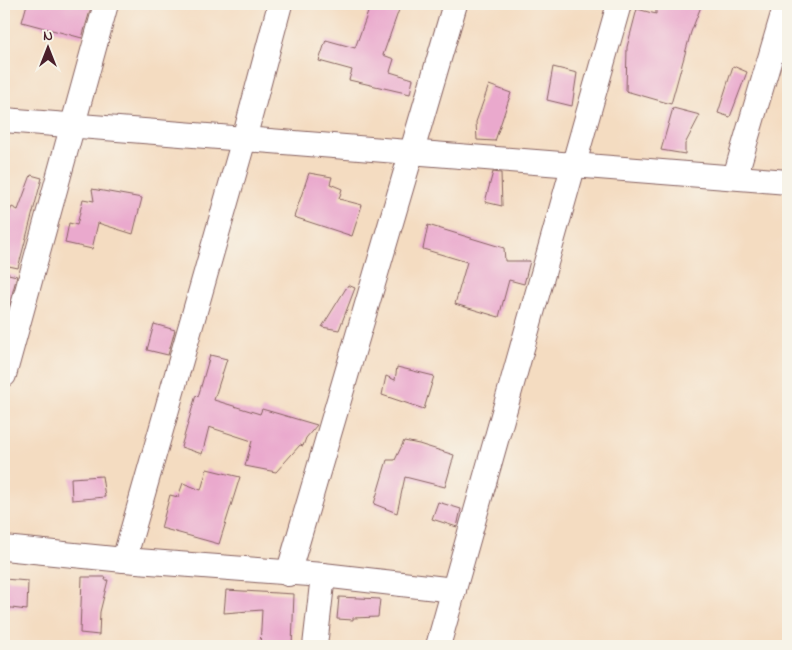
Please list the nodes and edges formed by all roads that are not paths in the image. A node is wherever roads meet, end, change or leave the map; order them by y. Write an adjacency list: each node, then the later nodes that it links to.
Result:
1 (106, 4): 7 (street)
2 (280, 4): 8 (street)
3 (455, 4): 9 (street)
4 (619, 4): 10 (street)
5 (786, 4): 11 (street)
6 (4, 120): 7 (street)
7 (71, 125): 8 (street); 13 (street)
8 (244, 139): 9 (street); 15 (street)
9 (412, 152): 10 (street); 16 (street)
10 (575, 165): 11 (street); 18 (street)
11 (735, 177): 12 (street)
12 (788, 182)
13 (4, 375)
14 (4, 548): 15 (street)
15 (124, 560): 16 (street)
16 (288, 574): 17 (street)
17 (324, 575): 18 (street); 19 (street)
18 (454, 590): 20 (street)
19 (315, 646)
20 (438, 646)

